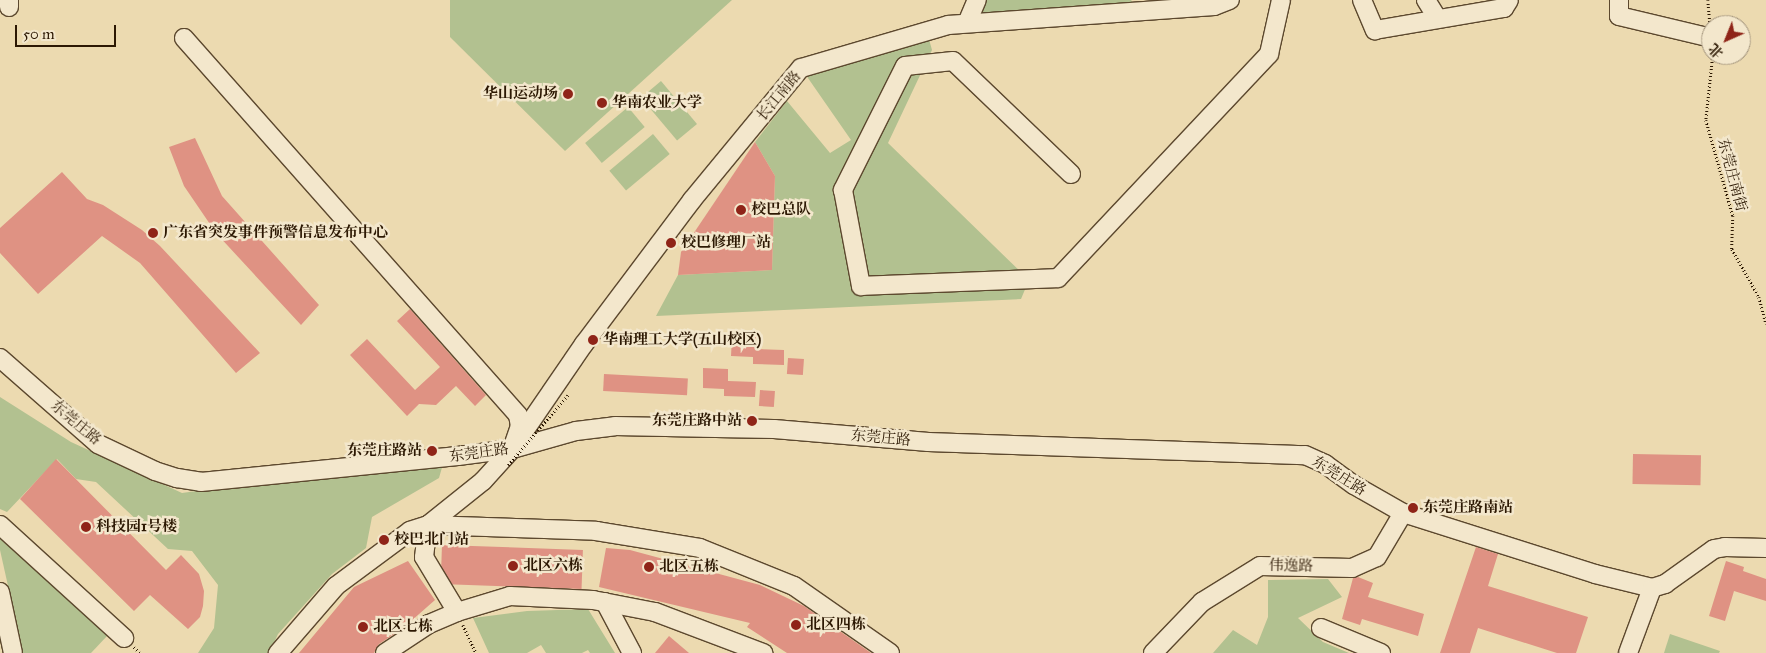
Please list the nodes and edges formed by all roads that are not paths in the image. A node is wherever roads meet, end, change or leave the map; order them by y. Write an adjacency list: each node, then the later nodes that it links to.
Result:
1 (977, 0): 10 (street)
2 (1230, 0): 10 (street, 长江南路)
3 (1281, 0): 13 (street)
4 (1362, 0): 9 (street)
5 (1426, 0): 9 (street)
6 (1509, 0): 8 (street)
7 (1619, 0): 11 (street)
8 (1487, 5): 9 (street)
9 (1438, 19)
10 (967, 23): 15 (street, 长江南路)
11 (1701, 36)
12 (184, 38): 15 (street)
13 (1071, 174)
14 (0, 358): 15 (street, 东莞庄路)
15 (510, 457): 16 (street, 东莞庄路); 18 (street, 长江南路)
16 (1403, 512): 20 (street, 东莞庄路); 33 (street, 伟逸路)
17 (0, 525): 25 (street)
18 (428, 525): 23 (street); 28 (street); 32 (street)
19 (1766, 548): 20 (street)
20 (1652, 588): 35 (street)
21 (0, 592): 27 (street)
22 (604, 602): 23 (street); 26 (street); 30 (street)
23 (457, 612): 29 (street)
24 (1321, 628): 34 (street)
25 (124, 638)
26 (742, 649): 31 (street)
27 (12, 653)
28 (278, 653)
29 (385, 653)
30 (632, 653)
31 (763, 653)
32 (890, 653)
33 (1153, 653)
34 (1381, 653)
35 (1628, 653)

